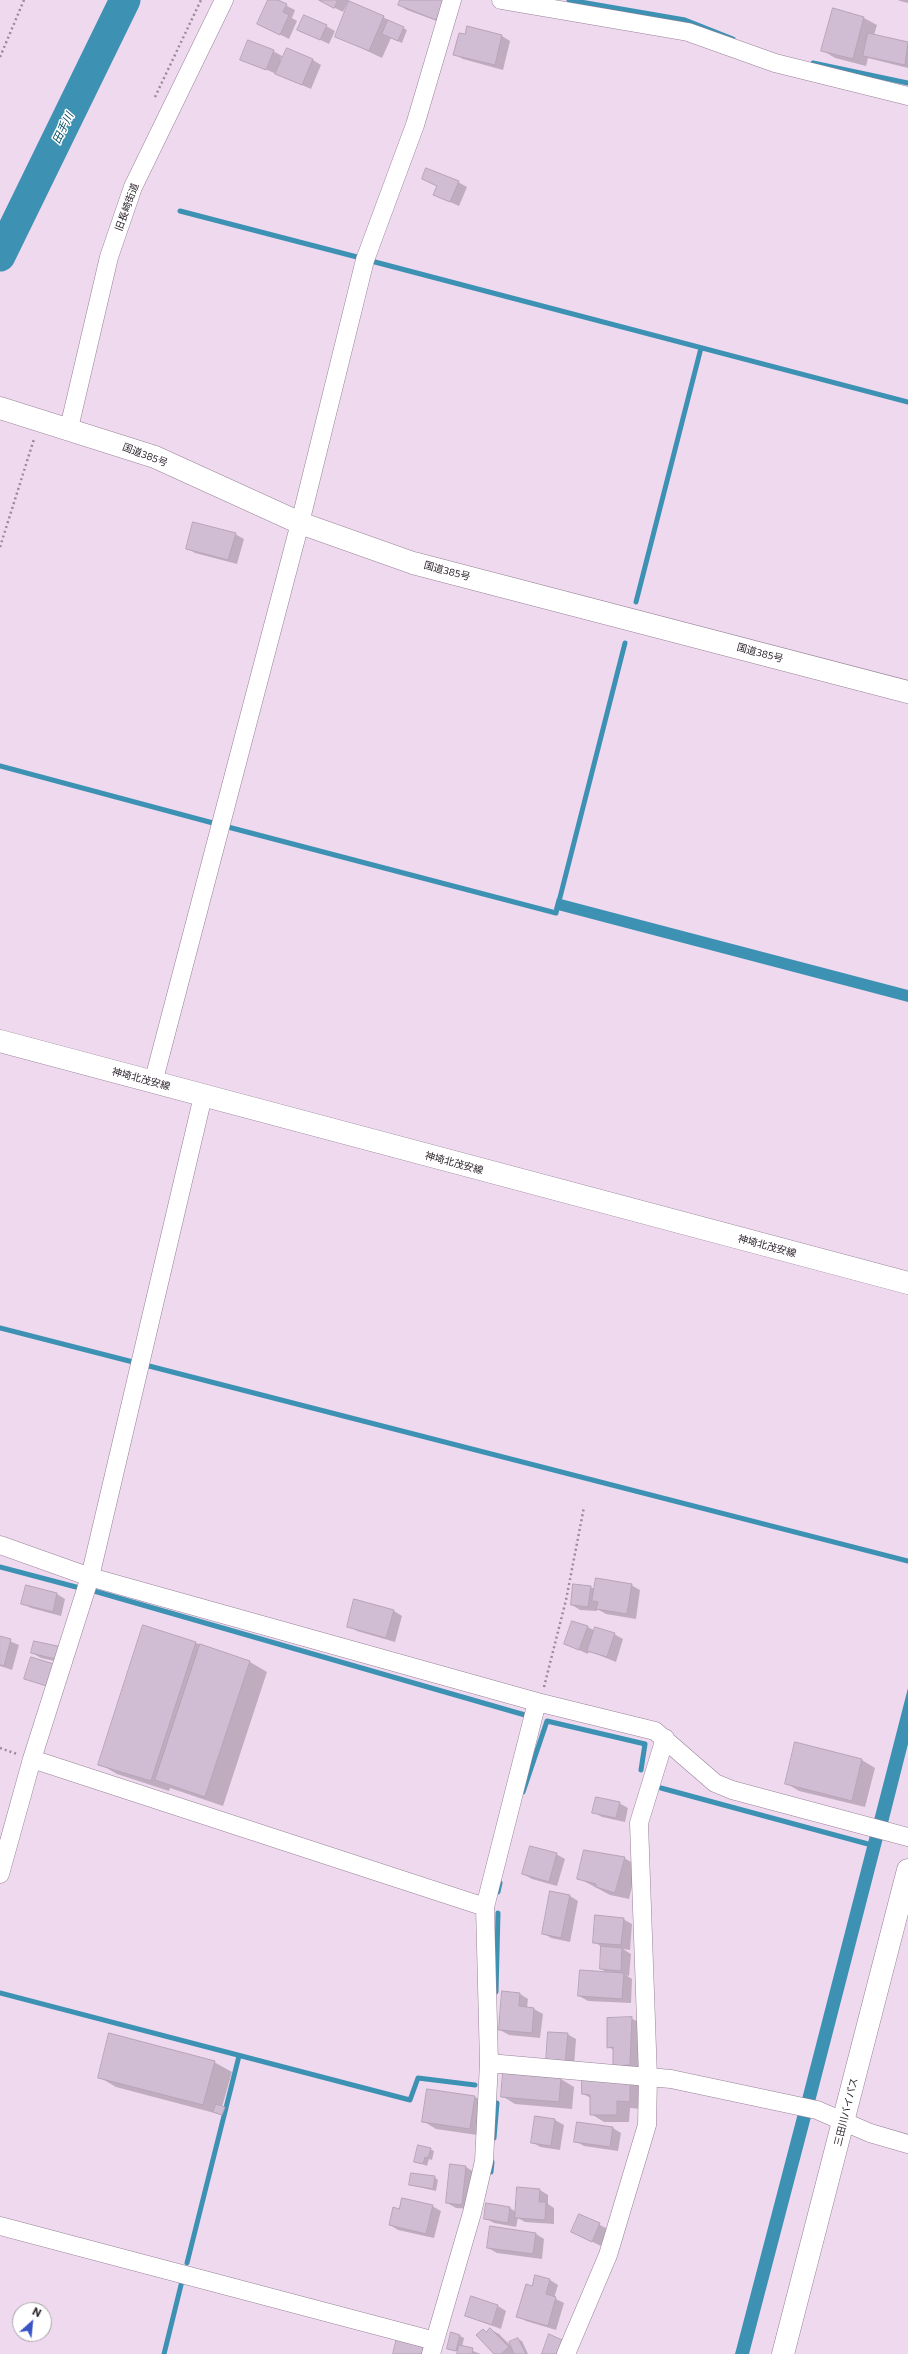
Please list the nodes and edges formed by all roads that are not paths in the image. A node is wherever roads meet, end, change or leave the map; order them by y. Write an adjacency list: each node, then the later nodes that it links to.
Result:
1 (224, 0): 6 (street, 旧長崎街道)
2 (452, 0): 7 (street)
3 (501, 0): 4 (street)
4 (908, 96)
5 (0, 408): 6 (main road, 国道385号)
6 (69, 428): 7 (main road, 国道385号)
7 (300, 523): 8 (main road, 国道385号); 10 (street)
8 (908, 692)
9 (0, 1041): 10 (main road, 神埼北茂安線)
10 (153, 1083): 11 (main road, 神埼北茂安線)
11 (203, 1096): 12 (main road, 神埼北茂安線); 14 (street)
12 (908, 1283)
13 (0, 1545): 14 (street)
14 (90, 1577): 15 (street); 17 (street)
15 (537, 1702): 16 (street); 21 (street)
16 (665, 1738): 18 (street); 23 (street)
17 (32, 1759): 20 (street); 21 (street)
18 (908, 1837)
19 (908, 1870): 24 (main road, 三田川バイパス)
20 (0, 1874)
21 (484, 1907): 22 (street)
22 (489, 2063): 23 (street); 27 (street)
23 (648, 2078): 24 (street); 28 (street)
24 (844, 2122): 25 (street); 29 (main road, 三田川バイパス)
25 (908, 2144)
26 (0, 2226): 27 (street)
27 (433, 2348)
28 (566, 2354)
29 (783, 2354)

